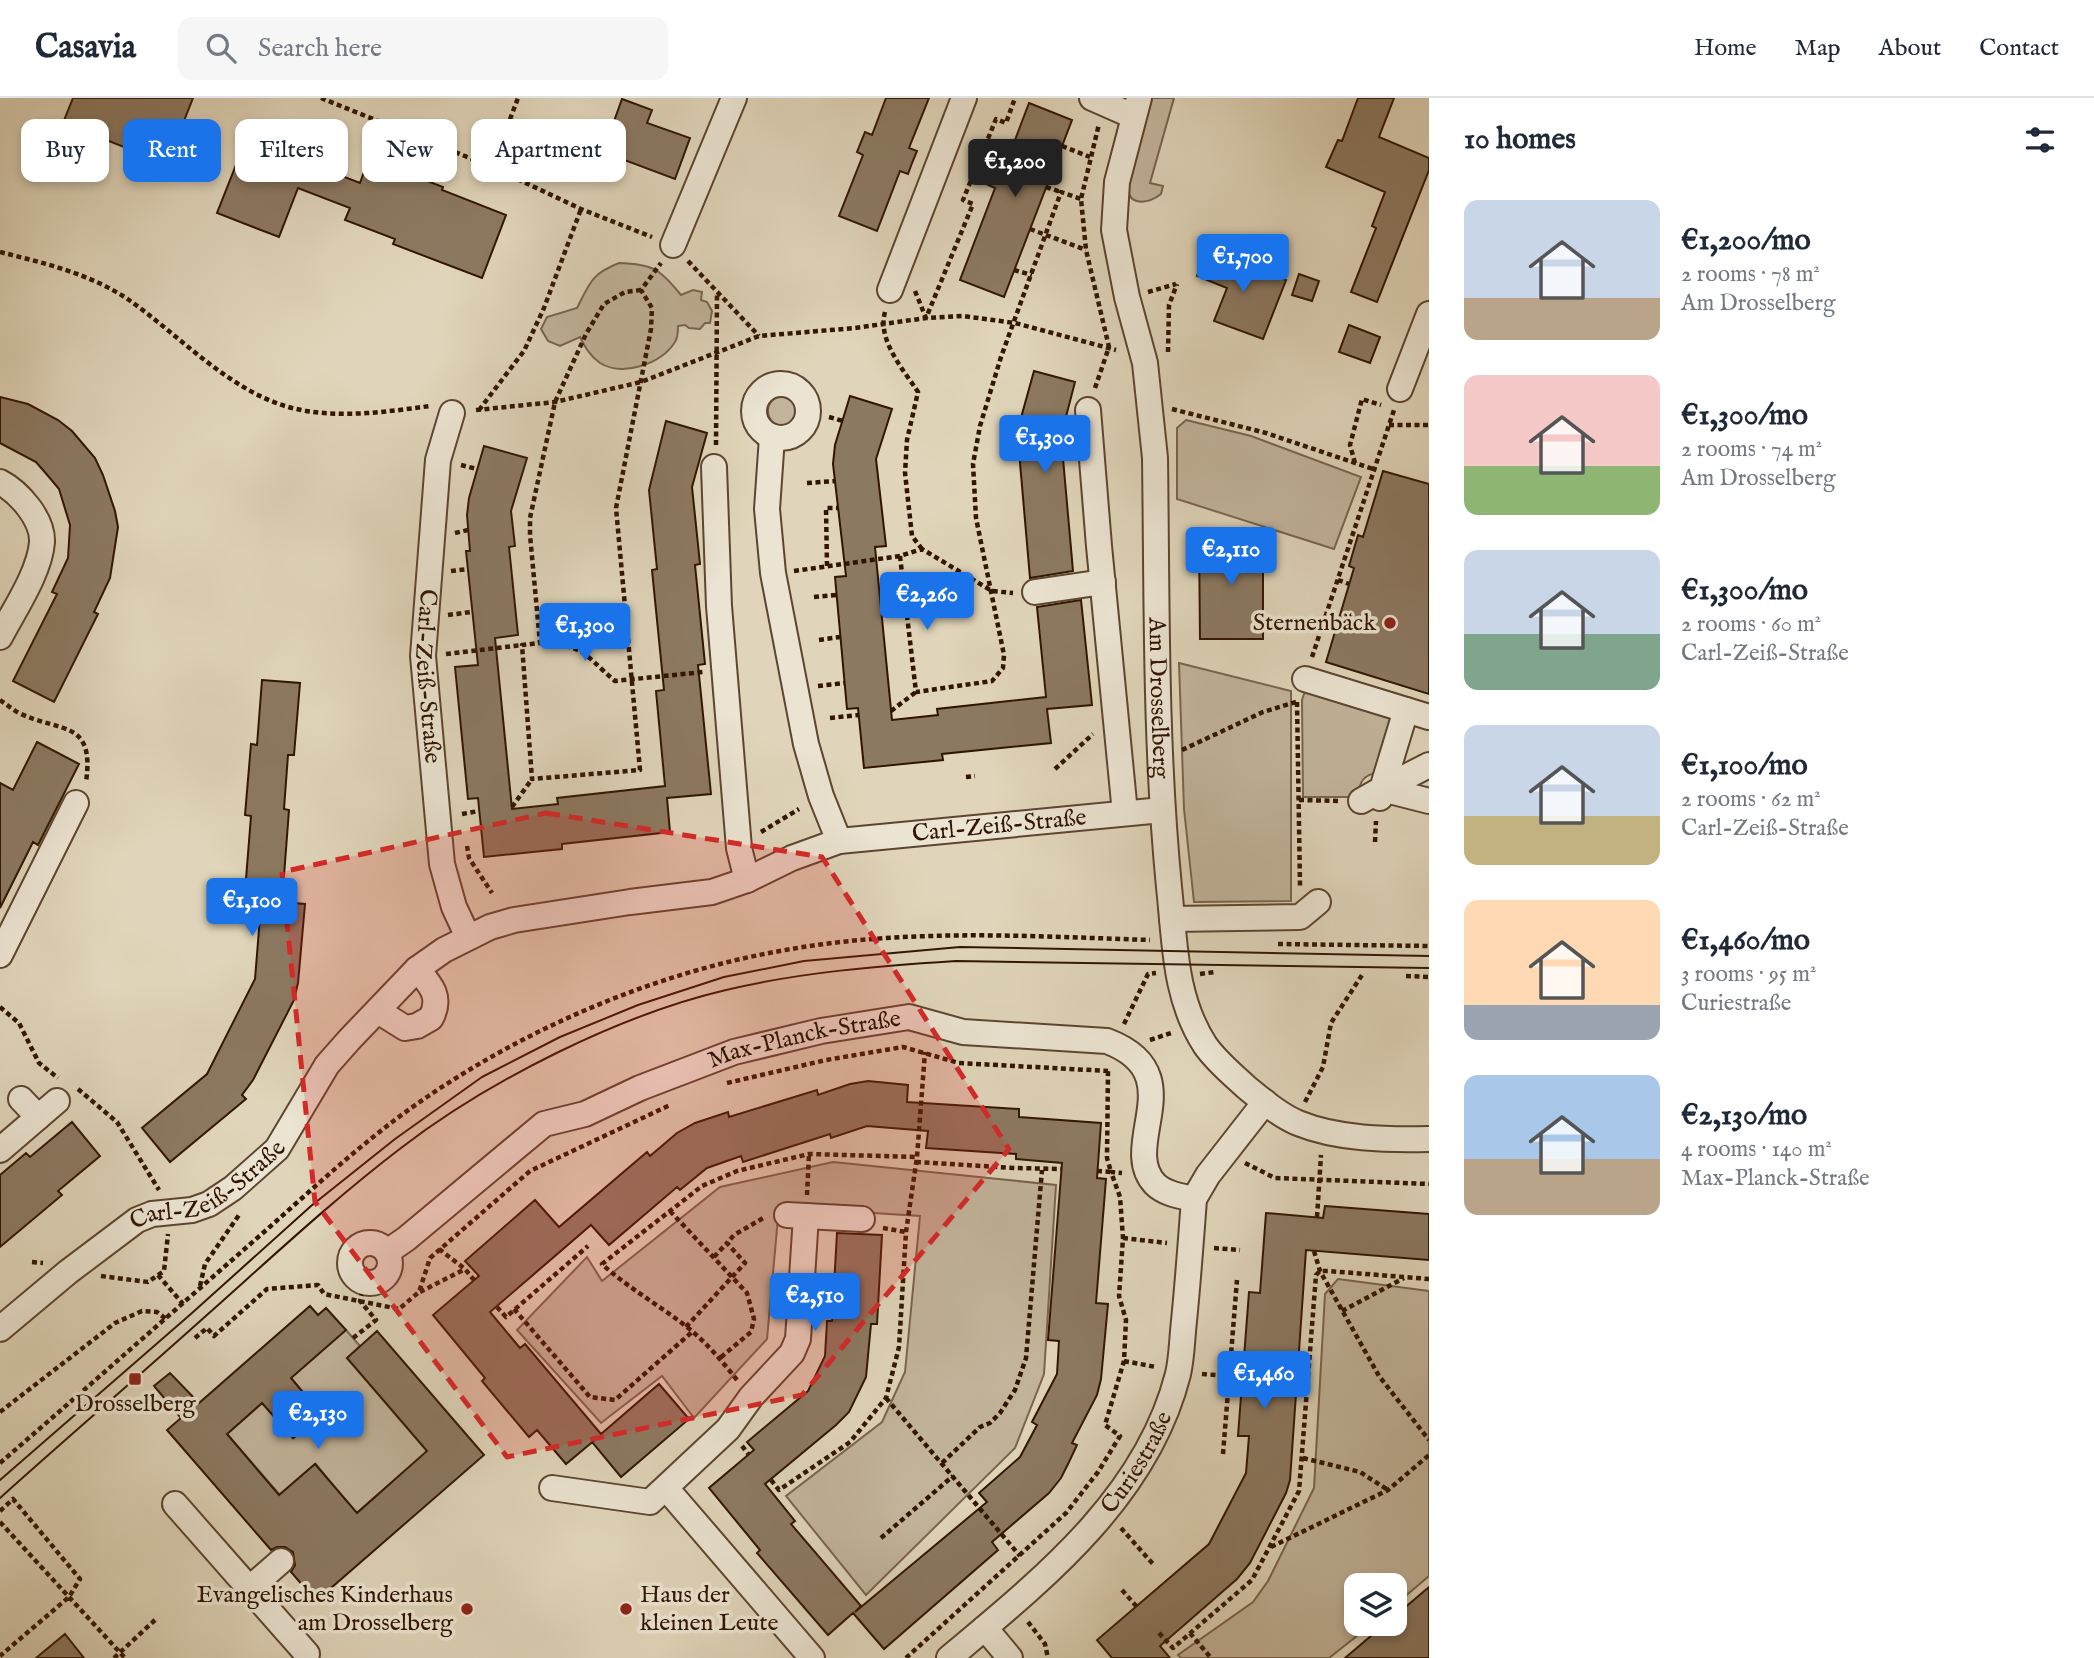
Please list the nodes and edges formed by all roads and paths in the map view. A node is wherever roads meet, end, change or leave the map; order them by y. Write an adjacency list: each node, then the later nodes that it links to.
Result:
1 (321, 98): 11 (path)
2 (518, 98): 8 (path)
3 (734, 98): 19 (street)
4 (964, 98): 25 (street)
5 (1014, 98): 29 (path)
6 (1092, 98): 7 (street)
7 (1136, 107): 34 (street, Am Drosselberg)
8 (510, 119)
9 (1062, 146): 10 (path)
10 (1090, 157)
11 (471, 159)
12 (523, 182): 16 (path)
13 (1046, 187): 14 (path)
14 (1061, 192): 15 (path); 18 (path)
15 (1081, 199)
16 (580, 209): 19 (path); 39 (path)
17 (1030, 229): 18 (path)
18 (1046, 235): 20 (path); 23 (path)
19 (673, 245): 26 (path); 27 (path)
20 (1086, 250)
21 (0, 252): 41 (path)
22 (1014, 270): 23 (path)
23 (1032, 275): 30 (path)
24 (1177, 284): 34 (path)
25 (901, 287): 29 (path)
26 (641, 290): 35 (path); 37 (path)
27 (717, 292): 32 (path); 33 (path)
28 (1429, 314): 36 (street)
29 (926, 318): 30 (path); 31 (path)
30 (1015, 323): 34 (path); 61 (path)
31 (882, 324): 32 (path); 54 (path)
32 (759, 336): 33 (path)
33 (718, 352): 35 (path); 48 (path)
34 (1157, 361): 38 (street, Am Drosselberg)
35 (641, 382): 37 (path); 72 (path)
36 (1397, 399): 44 (path); 47 (path)
37 (555, 402): 39 (path); 68 (path)
38 (1151, 404): 47 (path); 83 (street, Am Drosselberg)
39 (479, 410): 41 (path)
40 (1088, 410): 59 (street)
41 (452, 413): 70 (street, Carl-Zeiß-Straße)
42 (829, 416): 43 (path)
43 (843, 421)
44 (1389, 425): 45 (path); 49 (path)
45 (1429, 425)
46 (772, 437): 57 (street)
47 (1355, 464): 49 (path)
48 (714, 467): 71 (street)
49 (1373, 469): 58 (path)
50 (835, 481): 52 (path)
51 (0, 482): 65 (street)
52 (807, 483)
53 (838, 508): 56 (path)
54 (922, 549): 55 (path); 61 (path)
55 (900, 556): 56 (path); 76 (path)
56 (827, 566): 57 (path)
57 (773, 573): 101 (street)
58 (1338, 580): 60 (path); 75 (path)
59 (1103, 582): 62 (street); 79 (street)
60 (1349, 584)
61 (992, 592): 62 (path); 76 (path)
62 (1035, 592)
63 (836, 595): 64 (path)
64 (814, 597)
65 (0, 637)
66 (840, 637): 67 (path)
67 (819, 640)
68 (540, 643): 69 (path); 72 (path)
69 (522, 645): 70 (path); 88 (path)
70 (423, 656): 107 (street, Carl-Zeiß-Straße)
71 (724, 670): 72 (path); 103 (street)
72 (632, 680): 88 (path)
73 (845, 682): 74 (path)
74 (823, 685)
75 (1301, 690): 80 (street); 83 (path); 89 (path)
76 (916, 692): 78 (path)
77 (0, 701): 92 (path)
78 (891, 711)
79 (1115, 713): 85 (path); 96 (street)
80 (1418, 713): 90 (street)
81 (859, 715): 82 (path)
82 (830, 718)
83 (1160, 760): 95 (street, Am Drosselberg)
84 (1429, 765): 90 (street)
85 (1055, 769)
86 (975, 776): 87 (path)
87 (966, 777)
88 (532, 779): 93 (path)
89 (1299, 800): 90 (path); 105 (path)
90 (1373, 800): 91 (street); 102 (path)
91 (1429, 801)
92 (76, 803): 111 (street)
93 (512, 807)
94 (799, 809): 100 (path)
95 (1162, 810): 96 (street, Carl-Zeiß-Straße); 106 (street, Am Drosselberg)
96 (1125, 813): 101 (street, Carl-Zeiß-Straße)
97 (463, 814): 98 (path)
98 (465, 825)
99 (466, 836): 104 (path)
100 (751, 838)
101 (839, 841): 103 (street, Carl-Zeiß-Straße)
102 (1375, 842)
103 (747, 880): 107 (street, Carl-Zeiß-Straße)
104 (492, 892)
105 (1309, 910): 106 (street); 109 (path)
106 (1173, 930): 114 (street, Am Drosselberg); 168 (path)
107 (468, 937): 112 (street, Carl-Zeiß-Straße)
108 (1274, 944): 109 (path)
109 (1301, 944): 110 (path)
110 (1429, 946)
111 (0, 955)
112 (417, 969): 119 (street, Carl-Zeiß-Straße); 119 (street)
113 (1215, 972): 114 (path)
114 (1189, 973): 121 (path); 127 (street, Am Drosselberg)
115 (1362, 975): 130 (path)
116 (1406, 976): 117 (path)
117 (1429, 977)
118 (0, 1007): 125 (path)
119 (378, 1011): 144 (street, Carl-Zeiß-Straße)
120 (1170, 1033): 121 (path)
121 (1120, 1046): 123 (path); 142 (street); 157 (street, Max-Planck-Straße)
122 (925, 1052): 123 (path); 124 (path); 135 (path)
123 (1108, 1071): 139 (path)
124 (720, 1086)
125 (65, 1089): 129 (street); 144 (path)
126 (21, 1099): 129 (street)
127 (1265, 1102): 130 (street, Am Drosselberg); 133 (street, Curiestraße)
128 (674, 1104): 154 (path)
129 (38, 1117): 132 (street)
130 (1296, 1122): 131 (street, Am Drosselberg)
131 (1429, 1139)
132 (0, 1150)
133 (1225, 1152): 140 (path); 142 (street, Curiestraße)
134 (809, 1154): 135 (path); 143 (path); 146 (path)
135 (917, 1159): 137 (path); 186 (path)
136 (1062, 1169): 137 (path)
137 (1042, 1170): 193 (path)
138 (1097, 1171): 139 (path)
139 (1111, 1172): 149 (path)
140 (1320, 1180): 141 (path); 147 (path)
141 (1429, 1184)
142 (1194, 1199): 151 (street, Curiestraße)
143 (670, 1211): 158 (path); 176 (path)
144 (170, 1213): 162 (path); 177 (street, Carl-Zeiß-Straße)
145 (241, 1213): 168 (path)
146 (796, 1215): 148 (street); 150 (path); 185 (street)
147 (1317, 1217)
148 (862, 1219)
149 (1123, 1238): 151 (path); 182 (path)
150 (727, 1243): 158 (path); 163 (path)
151 (1190, 1245): 183 (street, Curiestraße)
152 (588, 1246): 173 (path)
153 (1216, 1248): 155 (path)
154 (439, 1249): 159 (path); 170 (path)
155 (1240, 1250)
156 (1314, 1251): 160 (path)
157 (387, 1252): 169 (street); 169 (street)
158 (714, 1257): 163 (path)
159 (465, 1269): 166 (path); 170 (path)
160 (1320, 1271): 164 (path); 174 (path); 191 (path)
161 (92, 1275): 162 (path)
162 (158, 1275): 171 (path)
163 (732, 1277): 176 (path); 181 (path)
164 (1405, 1278): 165 (path); 174 (path)
165 (1429, 1279)
166 (474, 1280)
167 (1237, 1280): 184 (path)
168 (200, 1287): 171 (path)
169 (362, 1292): 170 (path); 179 (path); 180 (path)
170 (419, 1292)
171 (183, 1304): 175 (path)
172 (497, 1307): 173 (path)
173 (514, 1309): 178 (path)
174 (1342, 1311): 188 (path)
175 (166, 1319): 187 (path); 192 (path)
176 (686, 1327): 178 (path)
177 (0, 1329)
178 (692, 1332): 181 (path)
179 (195, 1338)
180 (353, 1338)
181 (720, 1358): 185 (path)
182 (1124, 1361): 183 (path); 205 (path)
183 (1190, 1372): 184 (path); 213 (street, Curiestraße)
184 (1229, 1376): 189 (path)
185 (751, 1396): 197 (street)
186 (886, 1398): 193 (path); 195 (path)
187 (0, 1412)
188 (1429, 1440)
189 (1223, 1454)
190 (1429, 1455): 198 (path)
191 (1303, 1458): 198 (path); 204 (path)
192 (0, 1463)
193 (942, 1463): 194 (path)
194 (953, 1476): 203 (path); 205 (path)
195 (771, 1480)
196 (552, 1488): 197 (street)
197 (666, 1488): 221 (street)
198 (1388, 1490): 204 (path)
199 (175, 1504): 208 (street)
200 (0, 1511): 210 (path)
201 (0, 1522): 210 (path)
202 (1125, 1531): 207 (path)
203 (881, 1538)
204 (1271, 1547): 215 (path)
205 (1020, 1556): 222 (path)
206 (281, 1562): 208 (street)
207 (1153, 1564)
208 (249, 1589): 217 (street)
209 (1122, 1590): 211 (path)
210 (69, 1597): 216 (path); 218 (path)
211 (1137, 1607)
212 (155, 1620): 216 (path)
213 (985, 1628): 223 (street, Curiestraße); 224 (street)
214 (1159, 1633): 215 (path)
215 (1190, 1633): 225 (path)
216 (120, 1653): 219 (path); 220 (path)
217 (307, 1654)
218 (0, 1656)
219 (114, 1658)
220 (125, 1658)
221 (812, 1658)
222 (906, 1658)
223 (949, 1658)
224 (1010, 1658)
225 (1210, 1658)

